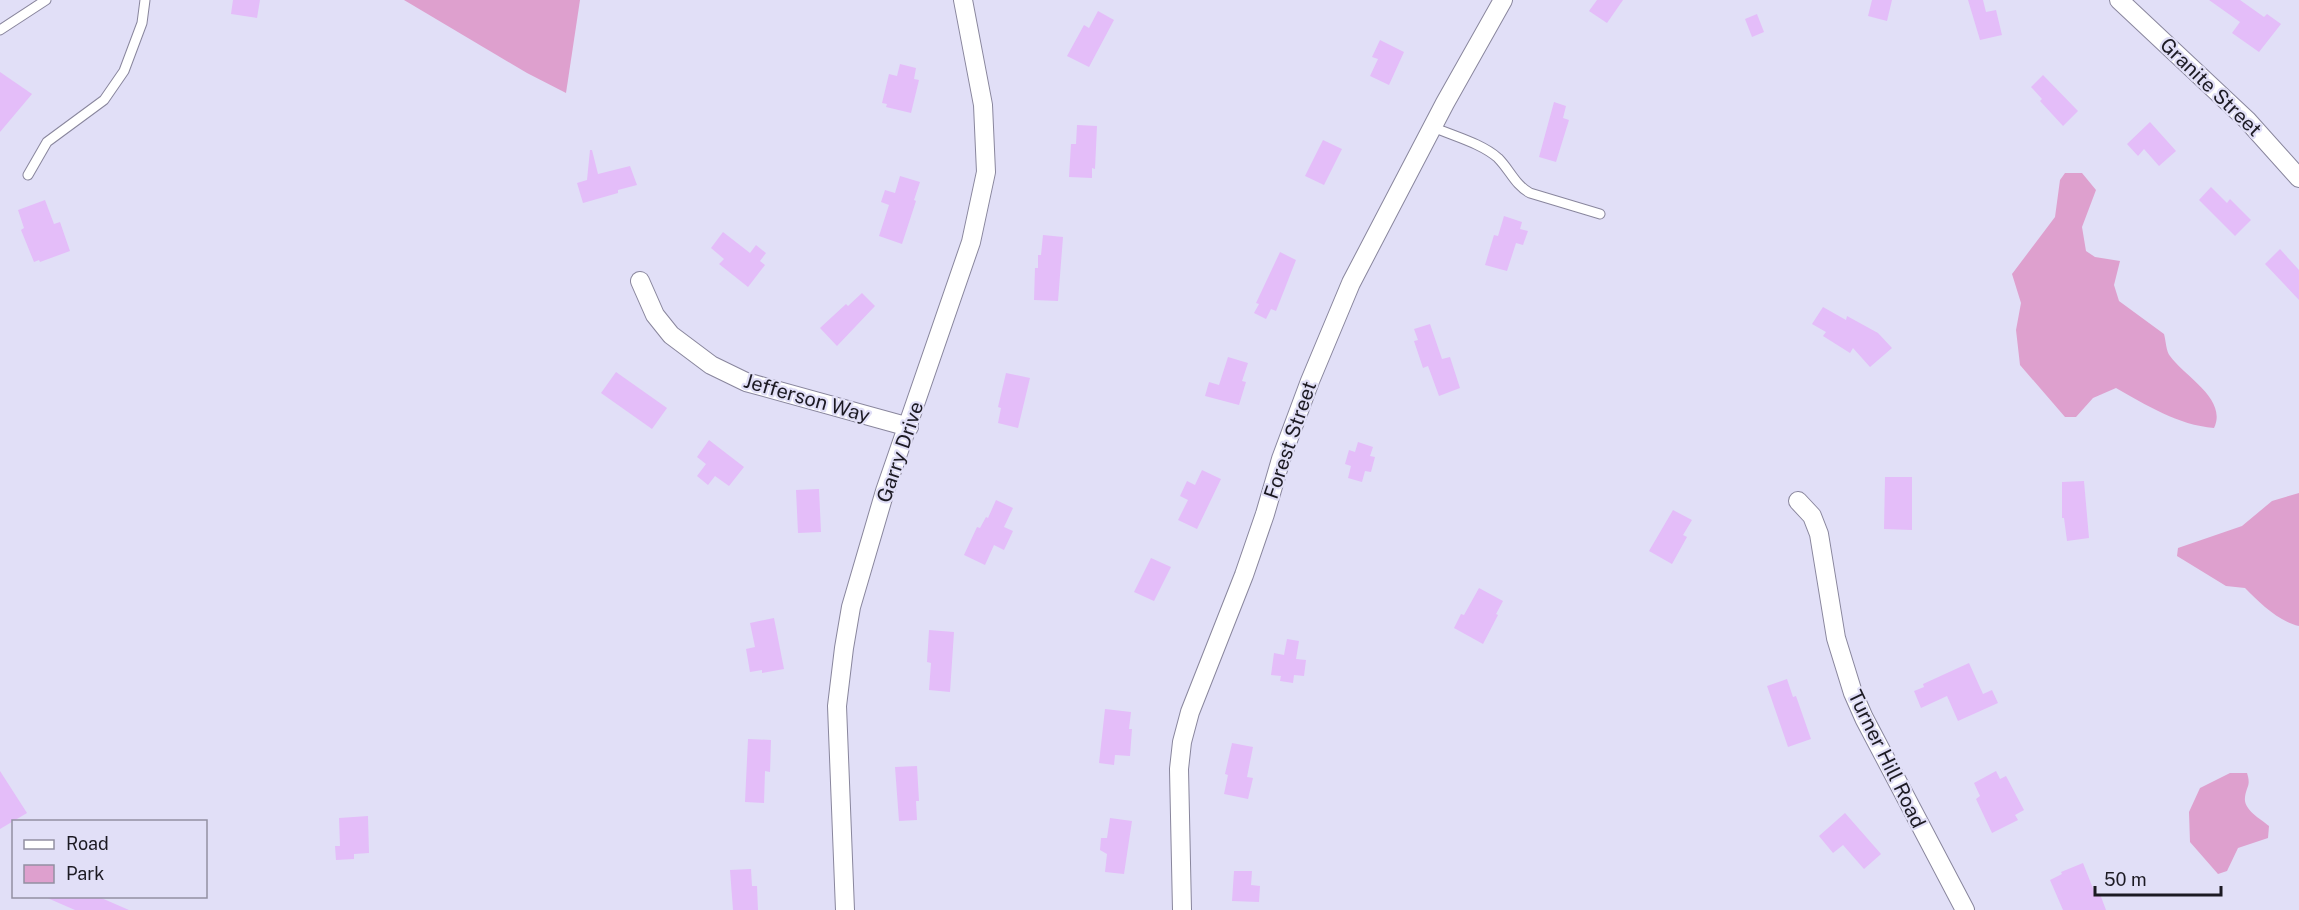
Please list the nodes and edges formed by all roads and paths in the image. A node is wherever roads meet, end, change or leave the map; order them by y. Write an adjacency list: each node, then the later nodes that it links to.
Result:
1 (46, 0): 6 (lane)
2 (145, 0): 8 (lane)
3 (963, 0): 12 (street, Garry Drive)
4 (1503, 0): 7 (street, Forest Street)
5 (2119, 0): 9 (street, Granite Street)
6 (0, 30)
7 (1433, 127): 10 (lane); 15 (street, Forest Street)
8 (28, 175)
9 (2299, 177)
10 (1600, 214)
11 (640, 282): 12 (street, Jefferson Way)
12 (909, 427): 14 (street, Garry Drive)
13 (1798, 501): 16 (street, Turner Hill Road)
14 (845, 910)
15 (1182, 910)
16 (1965, 910)

